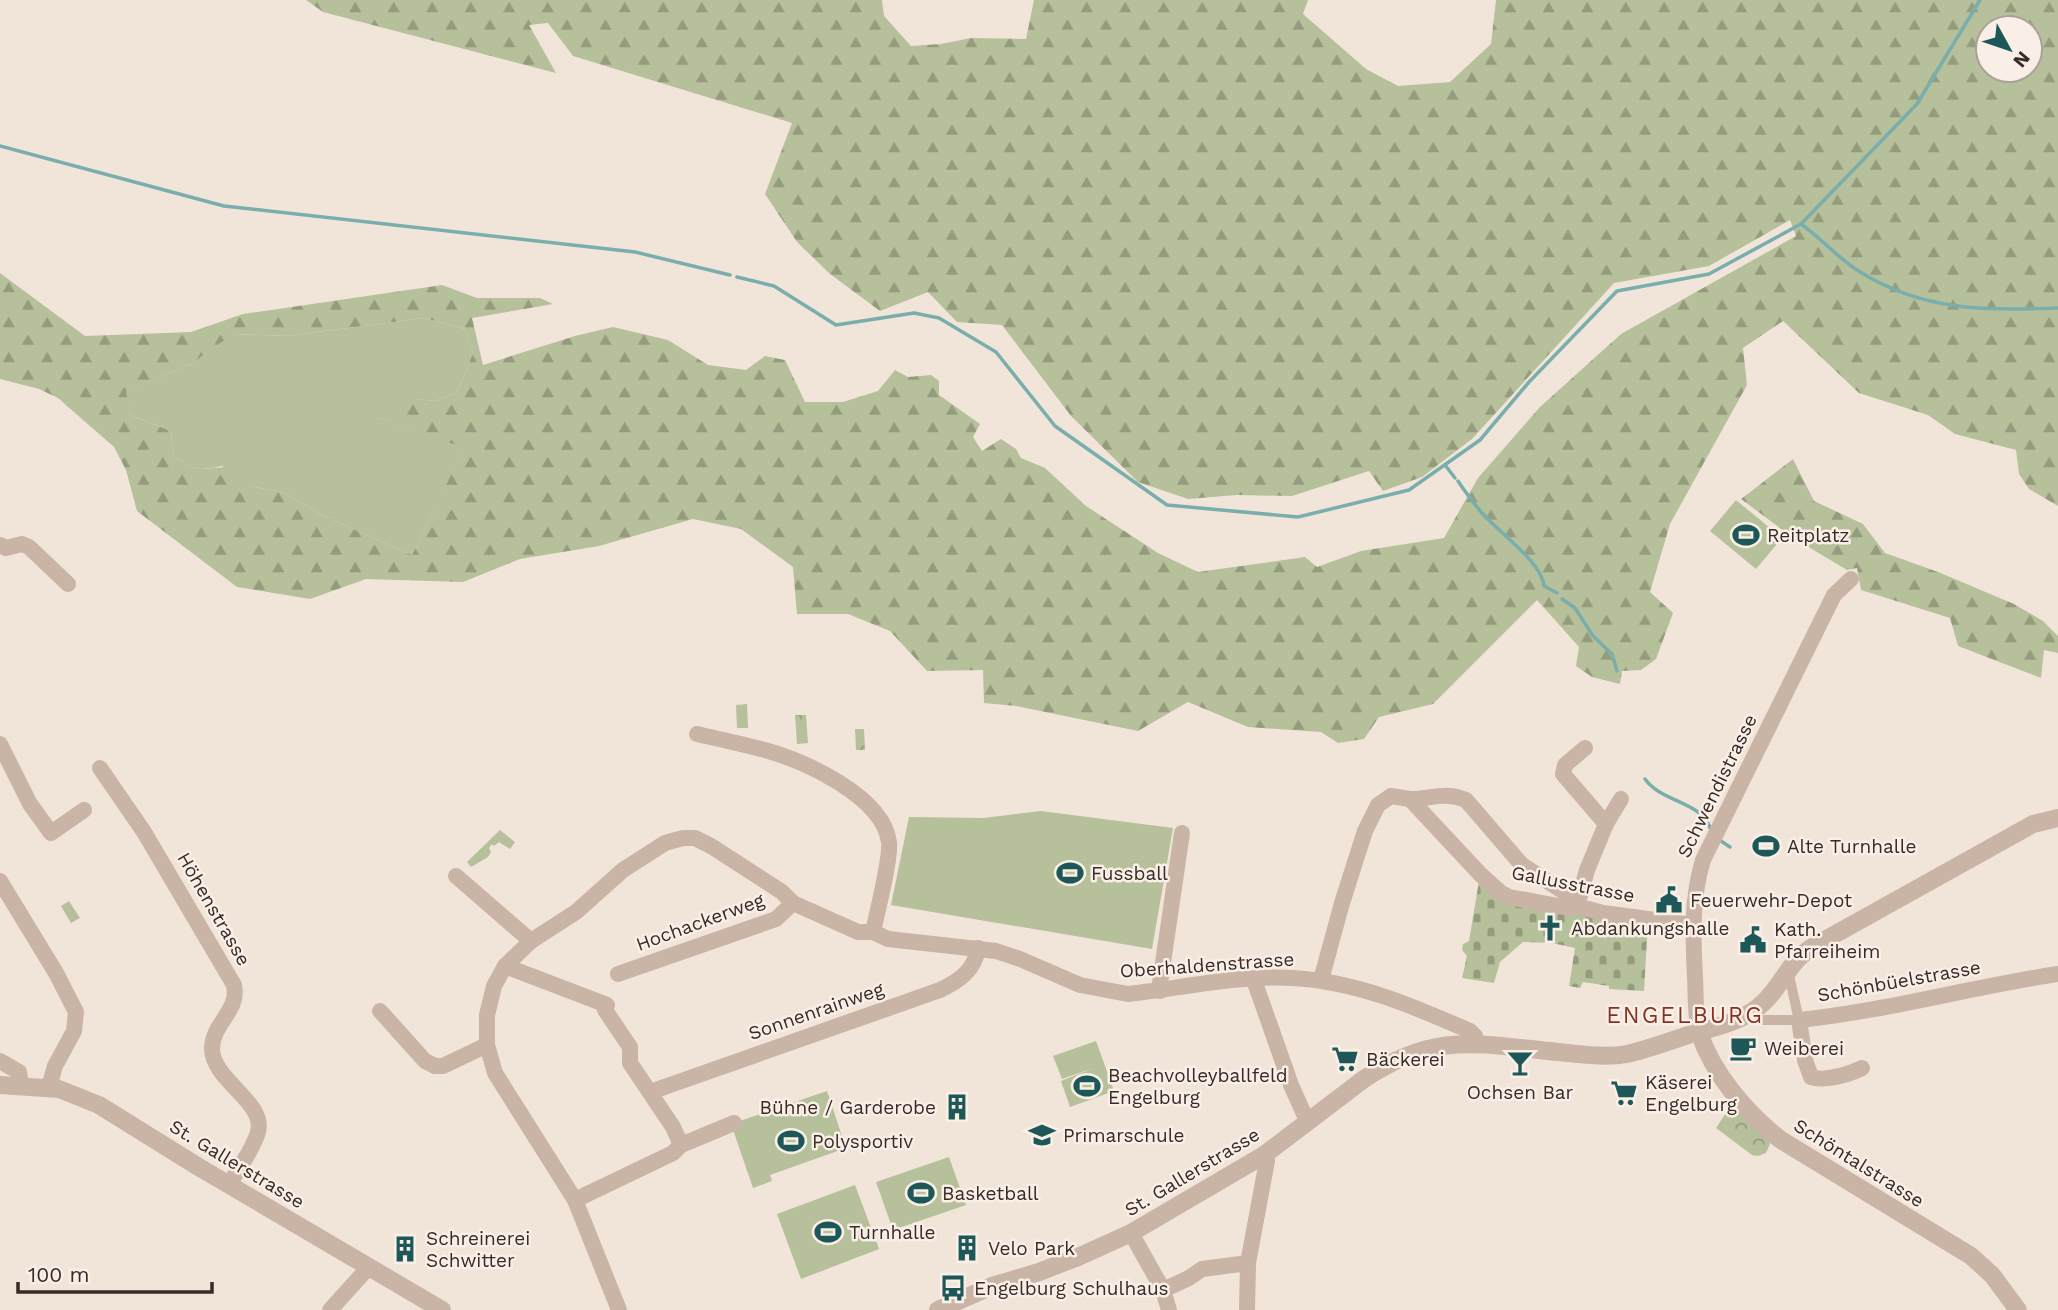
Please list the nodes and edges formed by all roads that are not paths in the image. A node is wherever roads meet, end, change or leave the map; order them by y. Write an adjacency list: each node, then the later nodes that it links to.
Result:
1 (0, 545): 3 (street)
2 (1851, 579): 18 (street, Schwendistrasse)
3 (68, 584)
4 (697, 734): 19 (street)
5 (0, 744): 10 (street)
6 (1585, 748): 12 (street)
7 (100, 768): 45 (street, Höhenstrasse)
8 (1410, 799): 17 (street, Gallusstrasse); 17 (street); 27 (street)
9 (1621, 799): 12 (street)
10 (84, 810)
11 (2058, 818): 25 (street)
12 (1606, 824): 17 (street)
13 (1182, 833): 28 (street)
14 (456, 876): 20 (street)
15 (0, 881): 39 (street)
16 (793, 903): 19 (street, Oberhaldenstrasse); 20 (street, Oberhaldenstrasse); 23 (street, Hochackerweg)
17 (1577, 906): 18 (street, Gallusstrasse)
18 (1693, 925): 32 (street, Schwendistrasse)
19 (873, 932): 21 (street, Oberhaldenstrasse)
20 (531, 941): 22 (street, Oberhaldenstrasse)
21 (978, 947): 28 (street, Oberhaldenstrasse); 40 (street, Sonnenrainweg)
22 (505, 966): 34 (street); 40 (street)
23 (618, 974)
24 (2058, 974): 31 (street, Schönbüelstrasse)
25 (1784, 975): 30 (street); 31 (street)
26 (1254, 980): 27 (street, Oberhaldenstrasse); 28 (street, Oberhaldenstrasse); 42 (street)
27 (1321, 981): 33 (street, Oberhaldenstrasse)
28 (1160, 991)
29 (380, 1011): 34 (street)
30 (1751, 1013): 31 (street, Schönbüelstrasse); 32 (street, St. Gallerstrasse)
31 (1799, 1020): 36 (street)
32 (1699, 1032): 33 (street, St. Gallerstrasse); 57 (street, Schöntalstrasse)
33 (1475, 1043): 42 (street, St. Gallerstrasse)
34 (487, 1045): 46 (street)
35 (2, 1062): 38 (street)
36 (1862, 1068)
37 (0, 1085): 38 (street, St. Gallerstrasse)
38 (21, 1086): 39 (street, St. Gallerstrasse)
39 (48, 1087): 45 (street, St. Gallerstrasse)
40 (650, 1092): 43 (street)
41 (734, 1123): 43 (street)
42 (1308, 1123): 44 (street, St. Gallerstrasse)
43 (681, 1145): 46 (street)
44 (1264, 1155): 47 (street, St. Gallerstrasse); 48 (street)
45 (229, 1185): 49 (street, St. Gallerstrasse)
46 (575, 1200): 53 (street)
47 (1131, 1233): 50 (street); 54 (street, St. Gallerstrasse)
48 (1248, 1263): 50 (street); 56 (street)
49 (368, 1268): 51 (street); 52 (street, St. Gallerstrasse)
50 (1163, 1290): 55 (street)
51 (330, 1310)
52 (442, 1310)
53 (619, 1310)
54 (938, 1310)
55 (1169, 1310)
56 (1247, 1310)
57 (2018, 1310)

